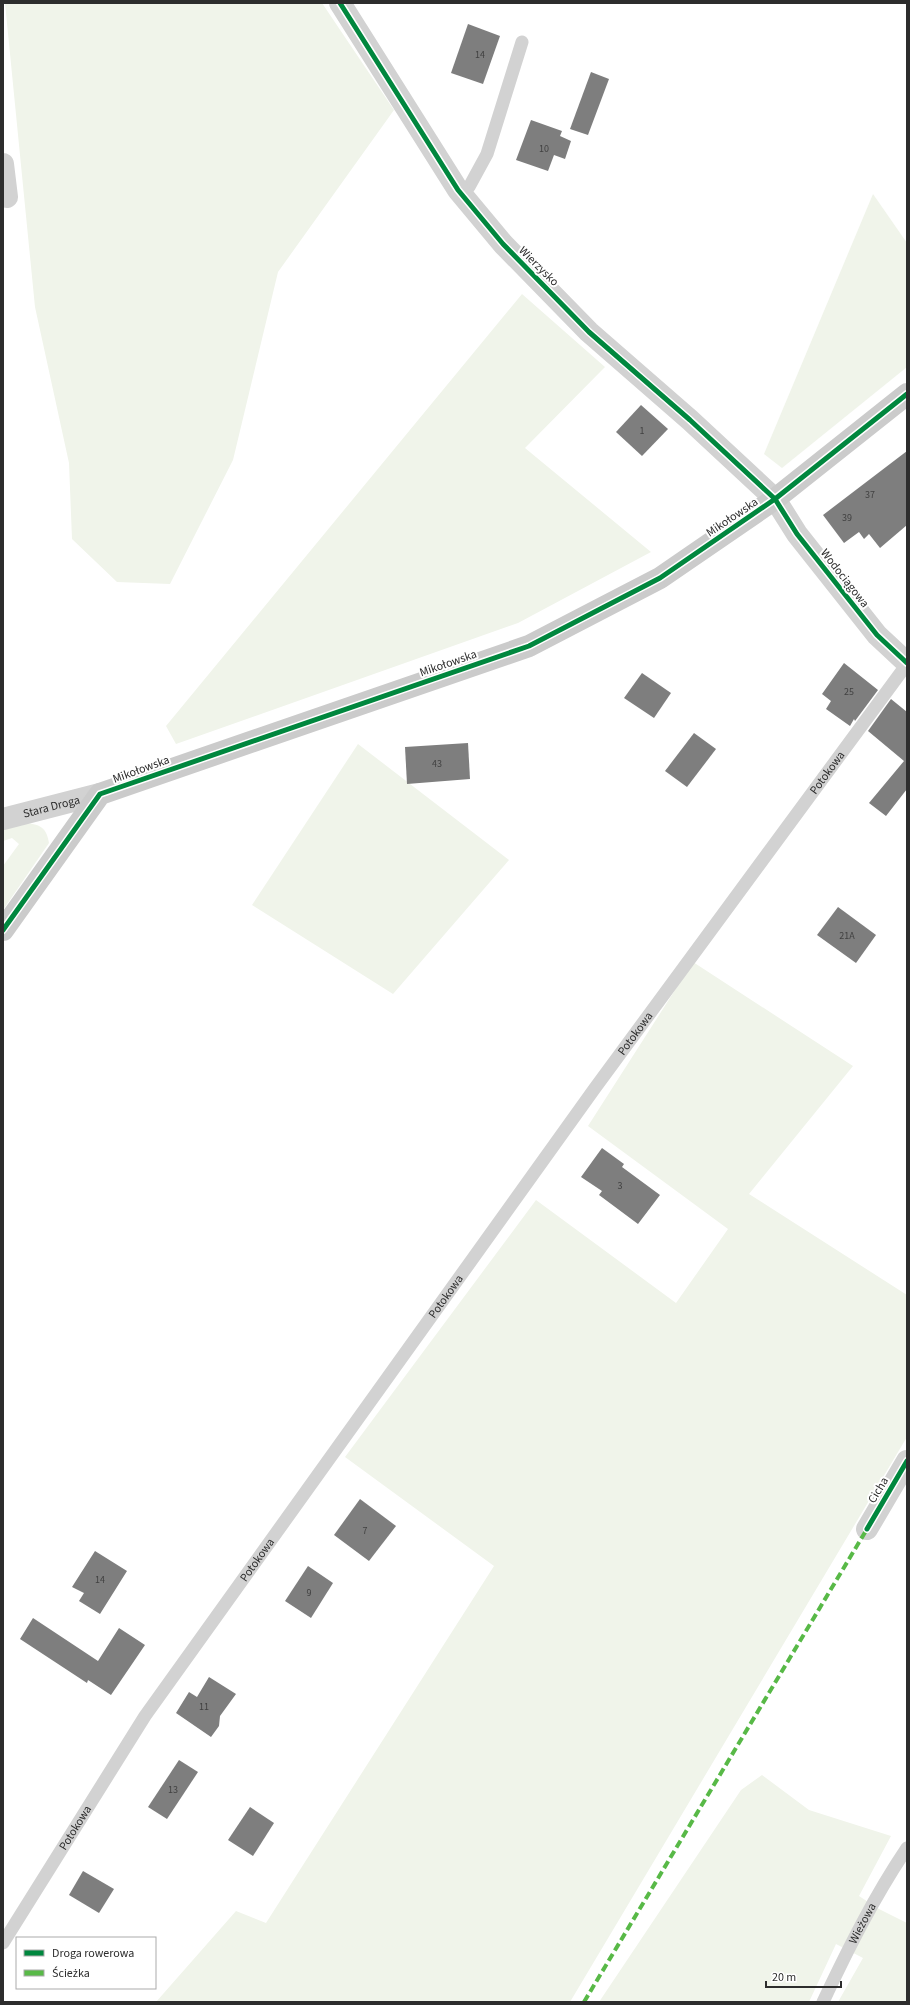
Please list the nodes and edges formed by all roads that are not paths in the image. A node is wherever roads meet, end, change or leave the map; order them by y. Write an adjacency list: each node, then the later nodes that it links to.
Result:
1 (340, 3): 4 (street, Wierzysko)
2 (522, 42): 4 (lane)
3 (3, 164): 5 (street)
4 (458, 190): 7 (street, Wierzysko)
5 (6, 197)
6 (907, 394): 7 (street, Mikołowska)
7 (775, 499): 8 (street, Wodociągowa); 9 (street, Mikołowska)
8 (907, 664): 15 (lane, Potokowa)
9 (100, 794): 10 (street, Stara Droga); 11 (street, Mikołowska)
10 (3, 819)
11 (3, 930)
12 (907, 1461): 13 (street, Cicha)
13 (867, 1529)
14 (907, 1848): 16 (lane, Wieżowa)
15 (3, 1943)
16 (823, 2002)

